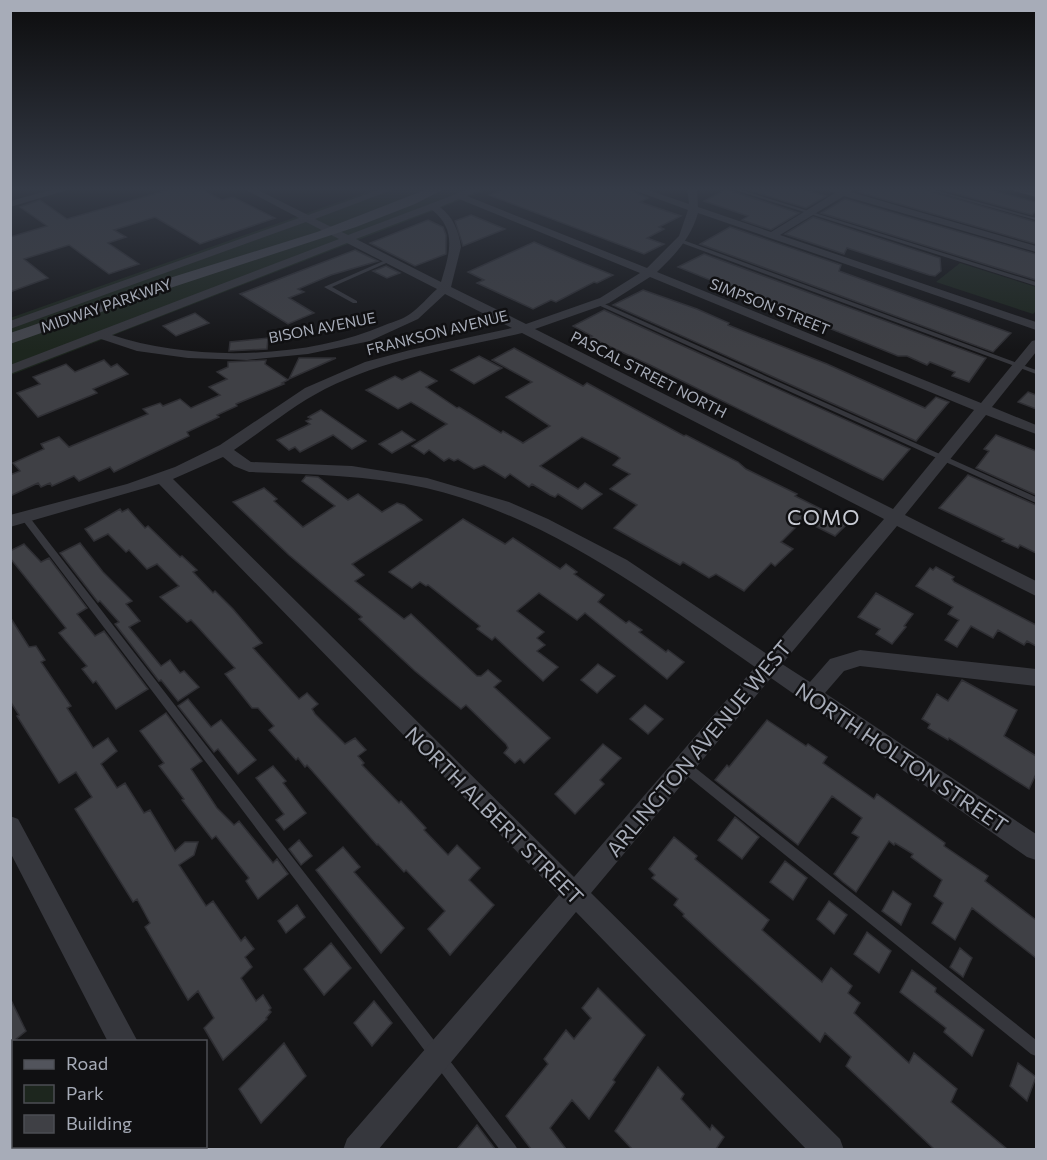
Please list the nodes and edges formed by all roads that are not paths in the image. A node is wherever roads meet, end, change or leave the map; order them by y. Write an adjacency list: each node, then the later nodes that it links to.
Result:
1 (240, 242): 19 (street)
2 (316, 242): 23 (street, MIDWAY PARKWAY)
3 (324, 242): 22 (street)
4 (355, 242): 13 (street, PASCAL STREET NORTH)
5 (455, 242): 16 (street, BISON AVENUE)
6 (573, 242): 14 (street, SIMPSON STREET)
7 (680, 242): 14 (street, FRANKSON AVENUE)
8 (684, 242): 25 (lane)
9 (789, 242): 20 (street)
10 (903, 242): 15 (lane)
11 (1014, 242): 12 (street)
12 (1036, 249)
13 (390, 260): 16 (street, PASCAL STREET NORTH); 17 (lane)
14 (649, 273): 18 (street, FRANKSON AVENUE); 27 (street, SIMPSON STREET)
15 (1036, 284)
16 (447, 288): 21 (street, PASCAL STREET NORTH); 22 (street, BISON AVENUE)
17 (355, 302)
18 (598, 303): 21 (street, FRANKSON AVENUE); 30 (lane)
19 (10, 324)
20 (1036, 326)
21 (524, 328): 29 (street, FRANKSON AVENUE); 34 (street, PASCAL STREET NORTH)
22 (100, 335): 26 (street)
23 (10, 339)
24 (1036, 344): 25 (street, ARLINGTON AVENUE WEST)
25 (1027, 369): 27 (street, ARLINGTON AVENUE WEST)
26 (10, 370)
27 (982, 408): 28 (street, SIMPSON STREET); 30 (street, ARLINGTON AVENUE WEST)
28 (1036, 430)
29 (225, 450): 31 (street, FRANKSON AVENUE); 37 (street, NORTH HOLTON STREET)
30 (944, 458): 32 (lane); 34 (street, ARLINGTON AVENUE WEST)
31 (162, 479): 33 (street, FRANKSON AVENUE); 43 (street, NORTH ALBERT STREET)
32 (1036, 500)
33 (24, 516): 35 (street, FRANKSON AVENUE); 46 (lane)
34 (895, 517): 36 (street, PASCAL STREET NORTH); 37 (street, ARLINGTON AVENUE WEST)
35 (10, 521)
36 (1036, 589)
37 (768, 666): 39 (street, NORTH HOLTON STREET); 40 (street, ARLINGTON AVENUE WEST)
38 (1036, 677): 39 (street)
39 (812, 695): 42 (street, NORTH HOLTON STREET)
40 (684, 766): 43 (street, ARLINGTON AVENUE WEST); 45 (lane)
41 (10, 827): 44 (street)
42 (1036, 848)
43 (573, 894): 46 (street, ARLINGTON AVENUE WEST); 49 (street, NORTH ALBERT STREET)
44 (123, 1040)
45 (1036, 1048)
46 (437, 1056): 47 (street, ARLINGTON AVENUE WEST); 48 (lane)
47 (358, 1149)
48 (510, 1149)
49 (829, 1149)

